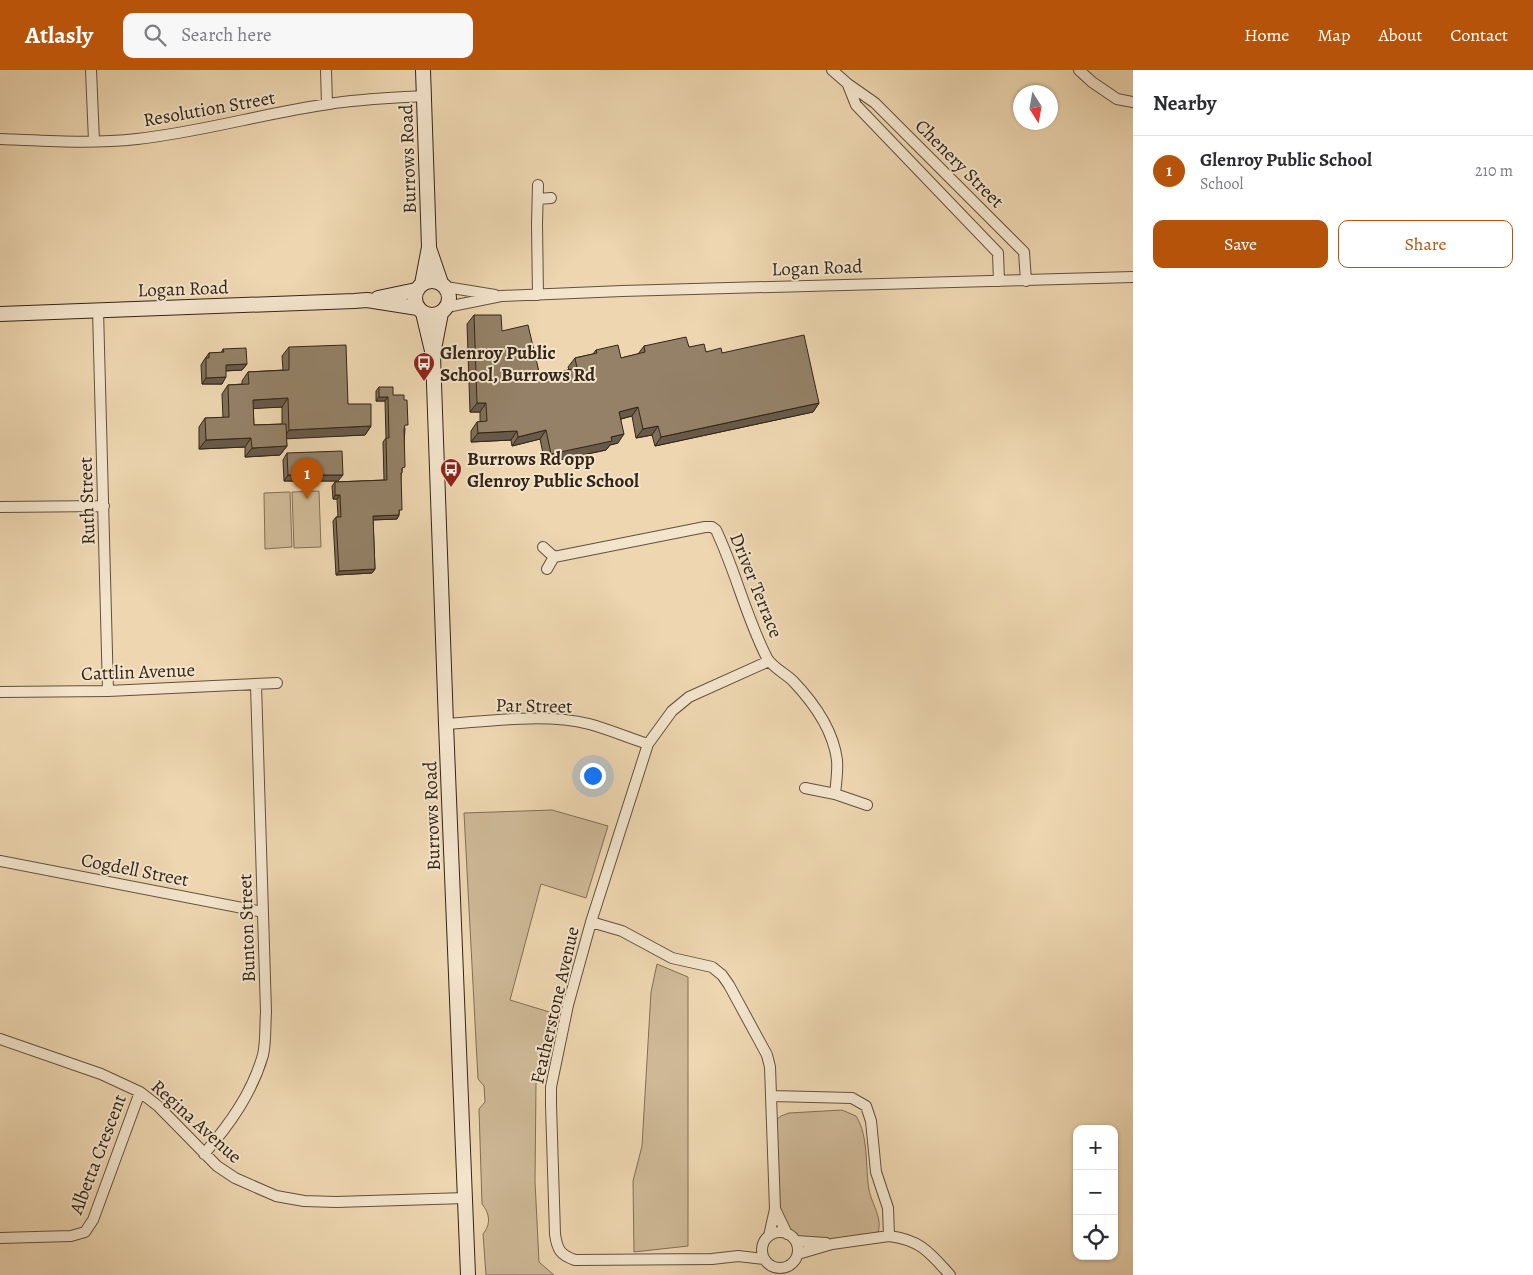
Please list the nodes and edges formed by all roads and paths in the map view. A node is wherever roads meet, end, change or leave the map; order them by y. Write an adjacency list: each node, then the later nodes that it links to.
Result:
1 (91, 70): 11 (street)
2 (326, 70): 9 (street)
3 (423, 70): 7 (main road, Burrows Road)
4 (832, 70): 6 (street, Chenery Street)
5 (1079, 70): 8 (street)
6 (848, 84): 17 (street, Chenery Street); 18 (street, Chenery Street)
7 (424, 96): 9 (street, Resolution Street); 15 (main road, Burrows Road)
8 (1133, 102)
9 (327, 104): 11 (street, Resolution Street)
10 (0, 139): 11 (street, Resolution Street)
11 (94, 141)
12 (538, 185): 14 (street)
13 (551, 198): 14 (street)
14 (538, 199): 21 (street)
15 (429, 247): 19 (main road, Burrows Road); 20 (main road, Burrows Road)
16 (1133, 277): 18 (street, Logan Road)
17 (999, 281): 18 (street, Logan Road); 21 (street, Logan Road)
18 (1026, 281)
19 (444, 285): 20 (main road); 22 (street, Logan Road); 26 (main road)
20 (419, 287): 23 (main road, Logan Road); 25 (main road)
21 (538, 295): 22 (street, Logan Road)
22 (501, 296): 26 (street, Logan Road)
23 (367, 300): 24 (main road, Logan Road); 25 (main road, Logan Road)
24 (98, 310): 27 (main road, Logan Road); 29 (street, Ruth Street)
25 (420, 310): 26 (main road); 28 (main road, Burrows Road)
26 (444, 310): 28 (main road, Burrows Road)
27 (0, 314)
28 (433, 355): 39 (main road, Burrows Road)
29 (104, 506): 30 (street); 37 (street, Ruth Street)
30 (0, 507)
31 (543, 547): 32 (street)
32 (554, 556): 33 (street); 34 (street, Driver Terrace)
33 (547, 569)
34 (769, 661): 40 (street, Featherstone Avenue); 42 (street, Driver Terrace)
35 (277, 684): 36 (street, Cattlin Avenue)
36 (256, 685): 37 (street, Cattlin Avenue); 45 (street, Bunton Street)
37 (108, 690): 38 (street, Cattlin Avenue)
38 (0, 692)
39 (446, 724): 40 (street, Par Street); 51 (main road, Burrows Road)
40 (648, 744): 46 (street, Featherstone Avenue)
41 (804, 788): 42 (street)
42 (835, 794): 43 (street)
43 (867, 805)
44 (0, 861): 45 (street, Cogdell Street)
45 (263, 912): 50 (street, Bunton Street)
46 (591, 922): 49 (street); 59 (street, Featherstone Avenue)
47 (0, 1039): 48 (street, Regina Avenue)
48 (140, 1092): 50 (street, Regina Avenue); 55 (street, Albetta Crescent)
49 (772, 1096): 52 (street); 54 (street)
50 (204, 1154): 51 (street, Regina Avenue)
51 (466, 1198): 63 (main road, Burrows Road)
52 (775, 1209): 53 (street); 56 (street)
53 (787, 1234): 56 (street); 57 (street)
54 (889, 1236): 58 (street); 65 (street)
55 (0, 1238)
56 (766, 1240): 59 (street, Featherstone Avenue); 61 (street)
57 (796, 1240): 58 (street); 60 (street)
58 (832, 1244): 60 (street)
59 (738, 1256): 61 (street, Featherstone Avenue)
60 (796, 1258): 62 (street); 64 (street)
61 (764, 1259): 62 (street)
62 (775, 1271)
63 (468, 1275)
64 (796, 1275)
65 (950, 1275)

